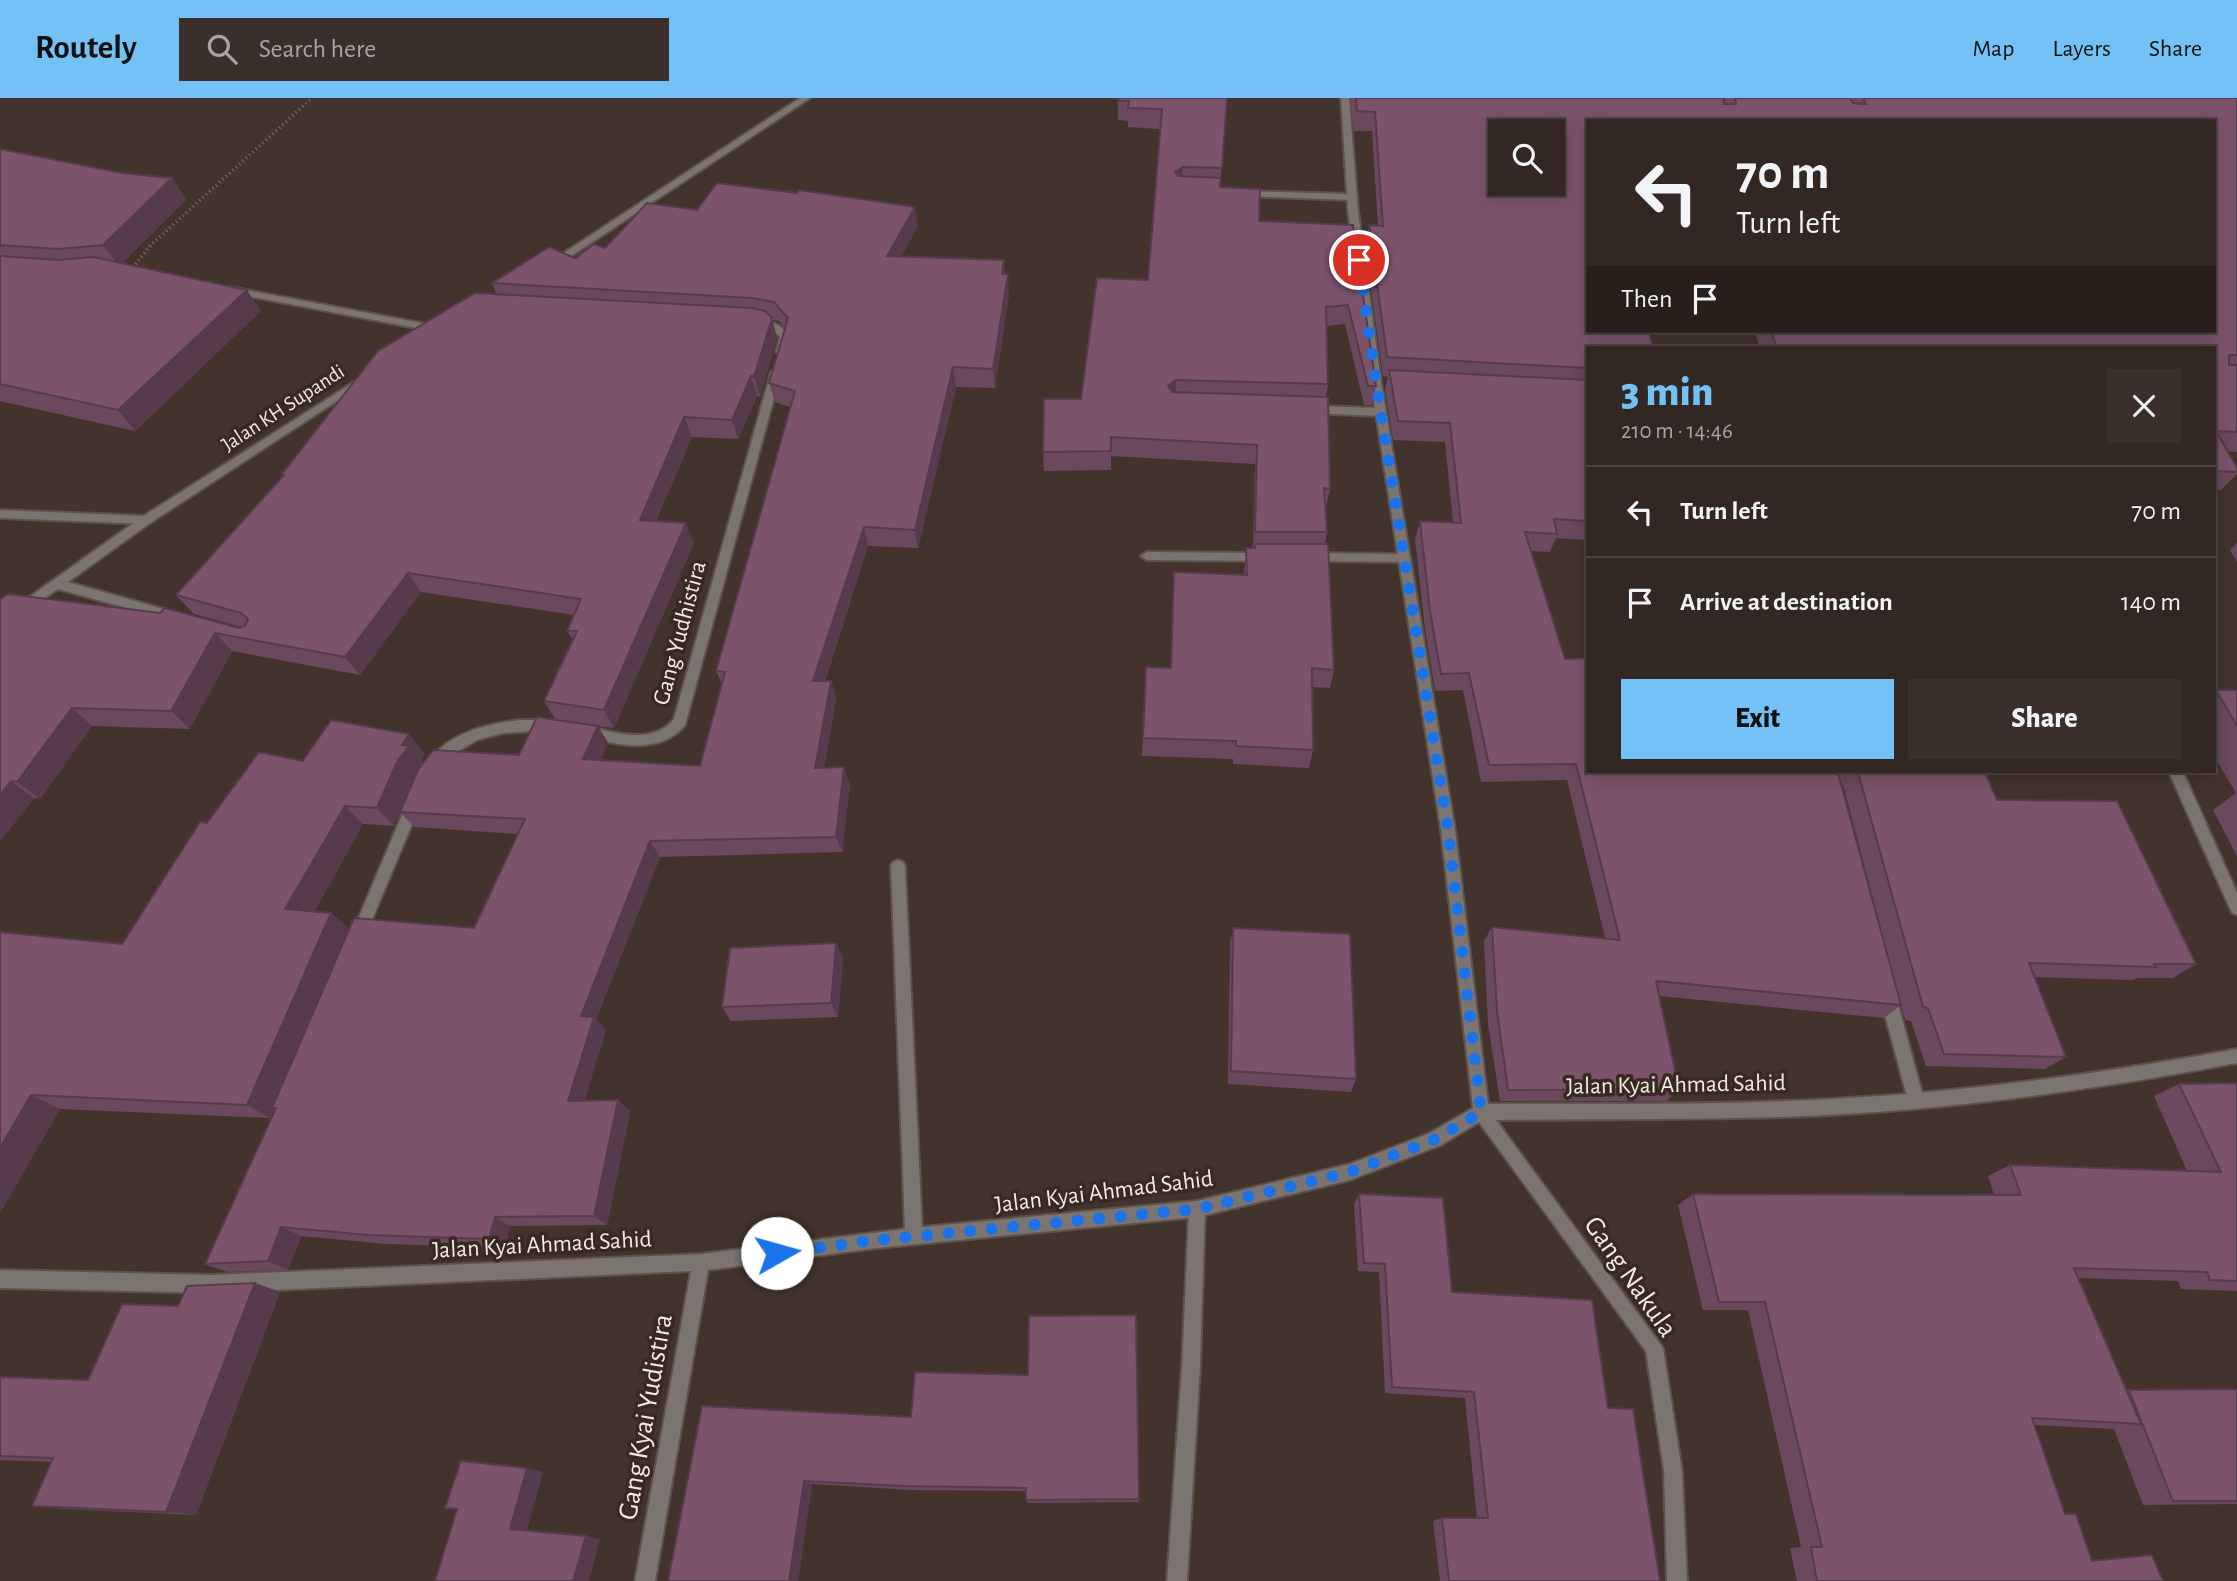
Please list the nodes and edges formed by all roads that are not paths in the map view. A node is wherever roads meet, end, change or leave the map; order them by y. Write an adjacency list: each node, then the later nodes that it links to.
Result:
1 (806, 98): 5 (street)
2 (1345, 98): 4 (street)
3 (1234, 194): 4 (street)
4 (1352, 197): 11 (street)
5 (541, 272)
6 (217, 287): 8 (street)
7 (743, 322): 21 (street, Gang Yudhistira)
8 (432, 338)
9 (373, 373): 13 (street, Jalan KH Supandi)
10 (1299, 409): 11 (street)
11 (1381, 412): 17 (street)
12 (0, 514): 13 (street)
13 (146, 520): 18 (street, Jalan KH Supandi)
14 (1147, 556): 15 (street)
15 (1269, 557)
16 (1296, 557): 17 (street)
17 (1404, 558): 30 (street)
18 (58, 584): 19 (street); 20 (street, Jalan KH Supandi)
19 (190, 621)
20 (0, 624)
21 (430, 772)
22 (2176, 773): 25 (street)
23 (418, 795): 26 (street)
24 (898, 866): 32 (street)
25 (2237, 909)
26 (352, 950)
27 (1882, 973): 29 (street)
28 (2237, 1056): 29 (street, Jalan Kyai Ahmad Sahid)
29 (1916, 1100): 30 (street, Jalan Kyai Ahmad Sahid)
30 (1481, 1112): 31 (street, Jalan Kyai Ahmad Sahid); 37 (street, Gang Nakula)
31 (1197, 1209): 32 (street, Jalan Kyai Ahmad Sahid); 36 (street)
32 (914, 1237): 33 (street, Jalan Kyai Ahmad Sahid)
33 (701, 1262): 34 (street, Jalan Kyai Ahmad Sahid); 35 (street, Gang Kyai Yudistira)
34 (0, 1279)
35 (645, 1581)
36 (1177, 1581)
37 (1677, 1581)

